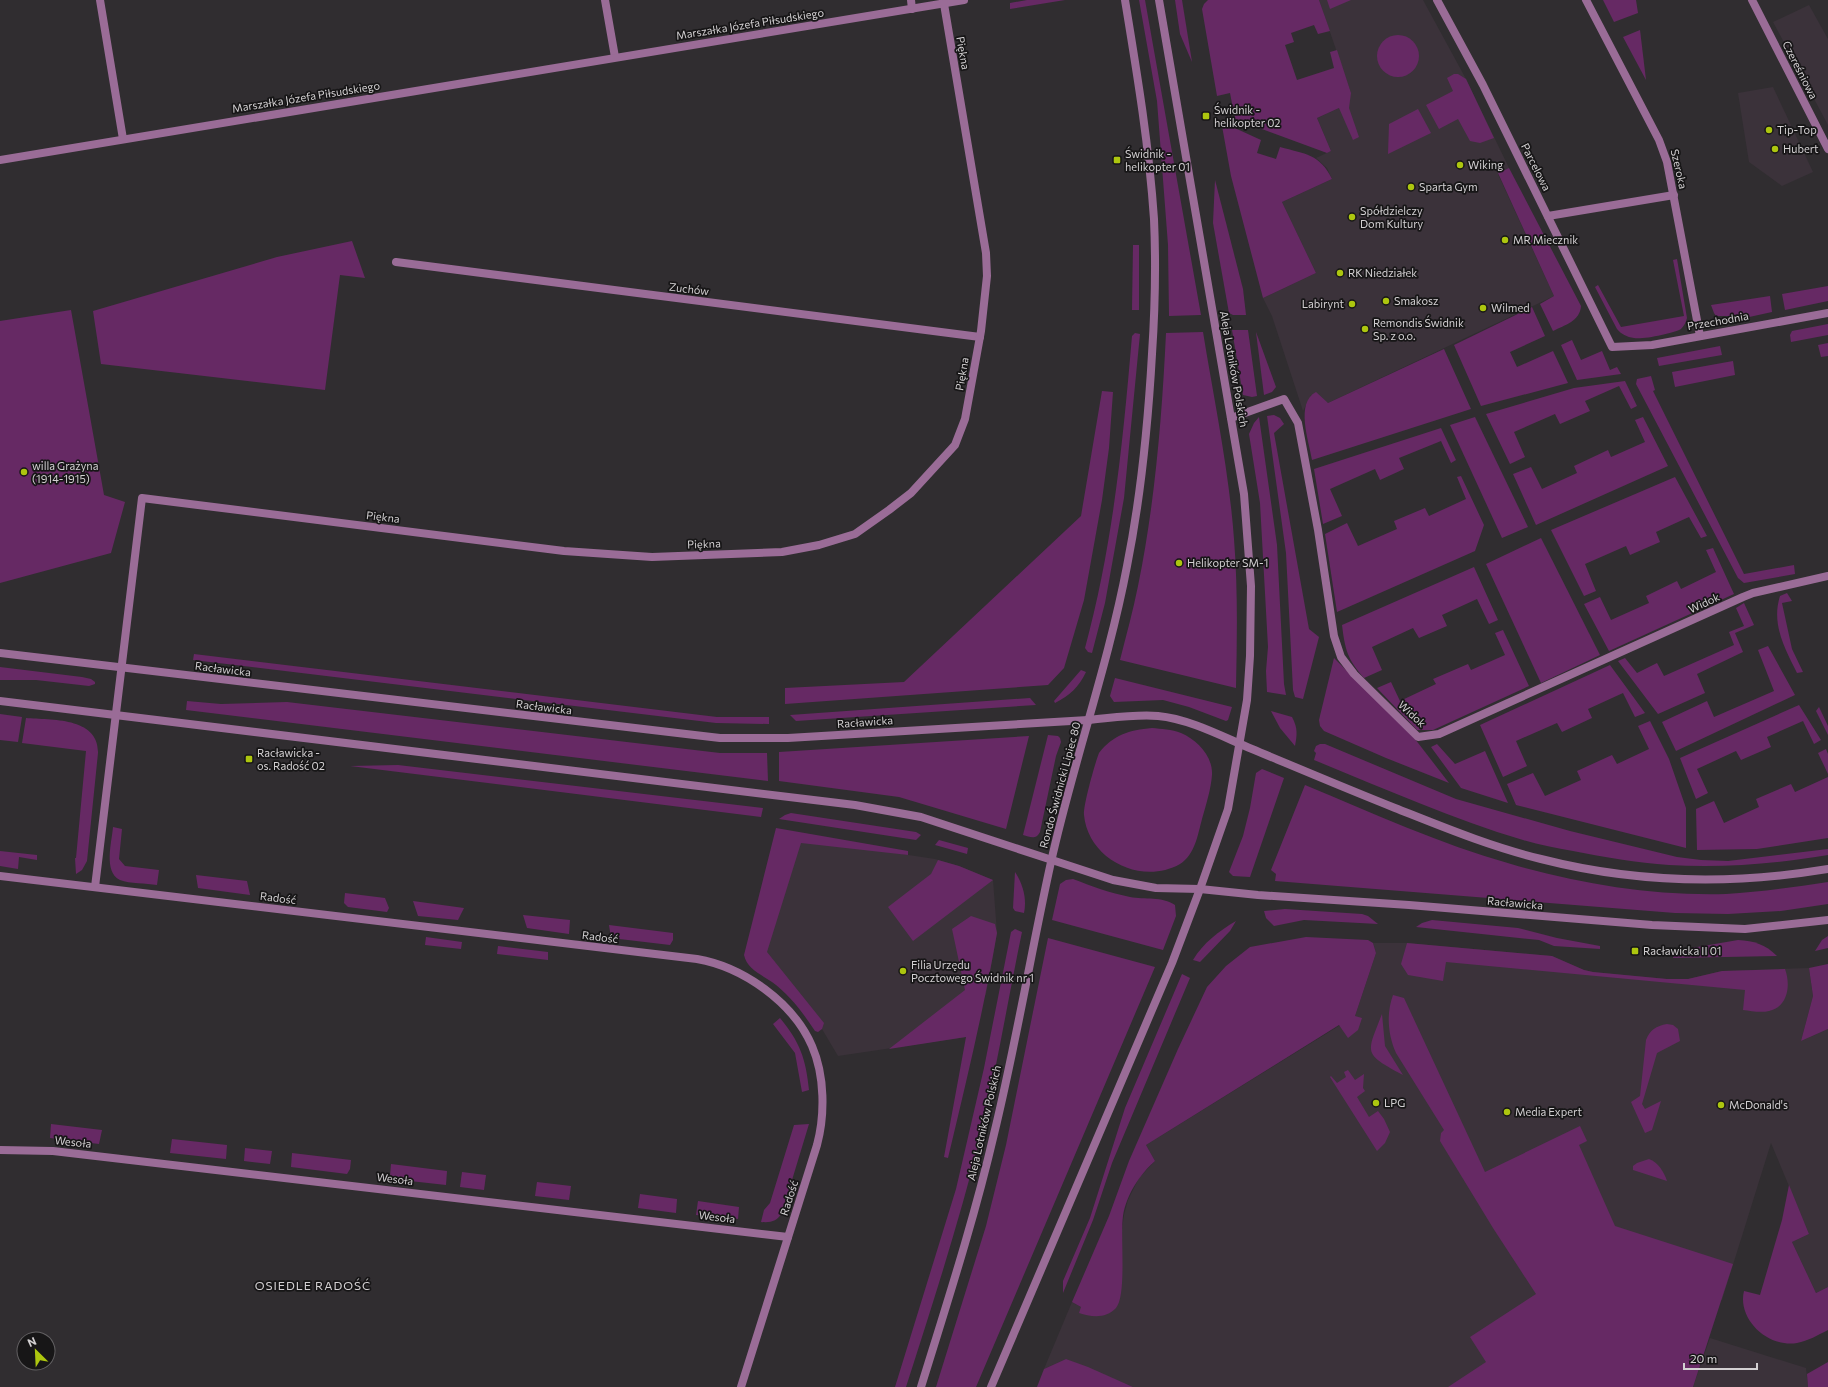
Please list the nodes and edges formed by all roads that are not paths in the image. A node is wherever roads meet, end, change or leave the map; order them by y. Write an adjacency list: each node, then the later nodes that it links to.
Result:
1 (100, 0): 13 (street)
2 (605, 0): 12 (street)
3 (911, 0): 11 (street)
4 (964, 0): 10 (street, Marszałka Józefa Piłsudskiego)
5 (1125, 0): 29 (street)
6 (1159, 0): 23 (street, Aleja Lotników Polskich)
7 (1437, 0): 17 (street, Parcelowa)
8 (1586, 0): 16 (street, Szeroka)
9 (1754, 2): 14 (street, Czereśniowa)
10 (944, 4): 11 (street, Marszałka Józefa Piłsudskiego); 21 (street, Piękna)
11 (912, 9): 12 (street, Marszałka Józefa Piłsudskiego)
12 (615, 58): 13 (street, Marszałka Józefa Piłsudskiego)
13 (123, 139): 15 (street, Marszałka Józefa Piłsudskiego)
14 (1828, 150)
15 (0, 160)
16 (1674, 195): 17 (street); 20 (street, Szeroka)
17 (1548, 216): 22 (street, Parcelowa)
18 (396, 262): 21 (street, Zuchów)
19 (1828, 313): 20 (street, Przechodnia)
20 (1700, 336): 22 (street, Przechodnia)
21 (980, 337): 26 (street, Piękna)
22 (1612, 346)
23 (1232, 418): 24 (street, Widok); 30 (street, Aleja Lotników Polskich)
24 (1828, 576)
25 (0, 653): 26 (street, Racławicka)
26 (121, 667): 28 (street); 29 (street, Racławicka)
27 (0, 701): 28 (street)
28 (115, 715): 31 (street); 34 (street)
29 (1088, 720): 30 (street, Rondo Świdnicki Lipiec 80); 31 (street, Rondo Świdnicki Lipiec 80)
30 (1240, 744): 32 (street); 35 (street)
31 (1052, 860): 35 (street, Rondo Świdnicki Lipiec 80); 40 (street, Aleja Lotników Polskich)
32 (1828, 869)
33 (0, 876): 34 (street, Radość)
34 (95, 887): 38 (street, Radość)
35 (1200, 889): 36 (street, Racławicka); 41 (street)
36 (1828, 920)
37 (0, 1150): 38 (street, Wesoła)
38 (788, 1237): 39 (street, Radość)
39 (741, 1387)
40 (921, 1387)
41 (991, 1387)

